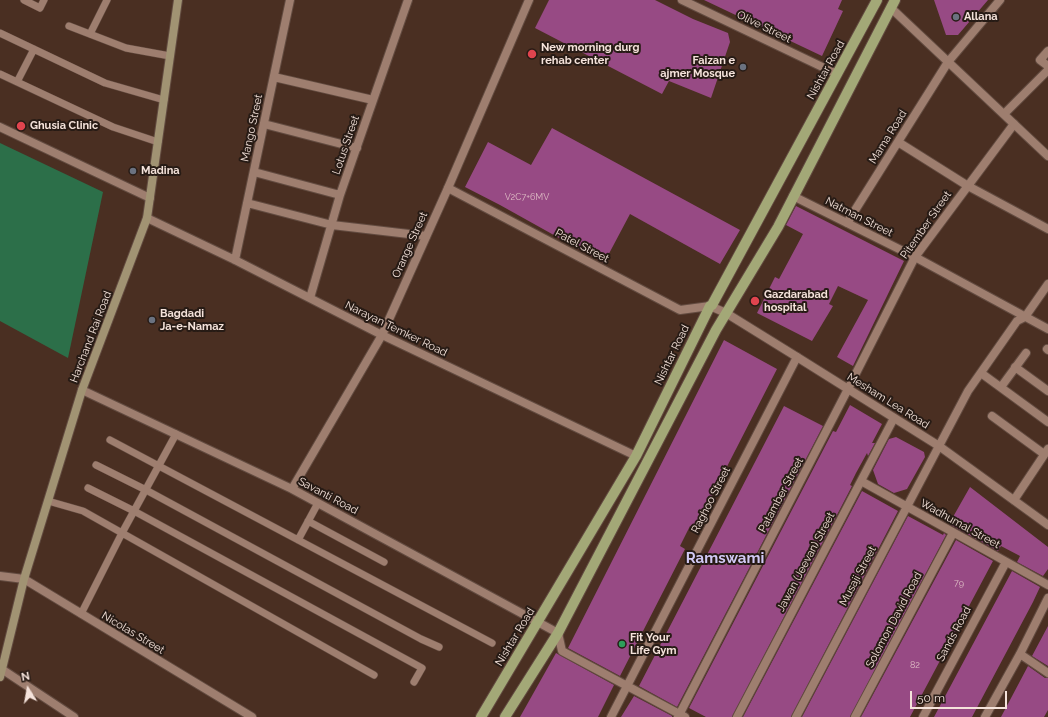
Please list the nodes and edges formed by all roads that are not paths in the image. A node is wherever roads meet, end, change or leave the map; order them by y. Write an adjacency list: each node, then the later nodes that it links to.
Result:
1 (24, 0): 2 (lane)
2 (44, 0)
3 (107, 0): 14 (lane)
4 (178, 0): 17 (main road, Harchand Rai Road)
5 (290, 0): 23 (street, Mango Street)
6 (408, 0): 26 (street, Lotus Street)
7 (529, 0): 37 (street, Orange Street)
8 (682, 0): 22 (street, Olive Street)
9 (878, 0): 22 (main road, Nishtar Road)
10 (1000, 0): 18 (street, Mama Road)
11 (893, 4): 18 (street); 39 (main road)
12 (69, 26): 14 (lane)
13 (0, 33): 15 (lane)
14 (90, 34): 17 (lane)
15 (34, 49): 24 (lane); 25 (lane)
16 (1048, 51): 19 (street)
17 (170, 56): 25 (main road, Harchand Rai Road)
18 (948, 62): 27 (street); 32 (street, Mama Road)
19 (1048, 66)
20 (1048, 70): 27 (street)
21 (0, 74): 24 (lane)
22 (837, 74): 51 (main road, Nishtar Road)
23 (274, 77): 26 (street); 28 (street, Mango Street)
24 (17, 82): 31 (lane)
25 (164, 100): 31 (main road, Harchand Rai Road)
26 (373, 100): 33 (street, Lotus Street)
27 (1004, 114): 29 (street)
28 (264, 124): 33 (street); 35 (street, Mango Street)
29 (1014, 124): 34 (street); 36 (street, Pitember Street)
30 (0, 126): 40 (street)
31 (158, 142): 40 (main road, Harchand Rai Road)
32 (898, 142): 36 (street); 43 (street, Mama Road)
33 (357, 148): 38 (street, Lotus Street)
34 (1048, 156)
35 (254, 172): 38 (street); 41 (street, Mango Street)
36 (968, 186): 45 (street); 47 (street, Pitember Street)
37 (448, 188): 46 (street, Orange Street); 51 (street, Patel Street)
38 (340, 195): 44 (street, Lotus Street)
39 (793, 196): 43 (street, Natman Street); 52 (main road)
40 (150, 198): 42 (main road, Harchand Rai Road)
41 (247, 203): 44 (street); 48 (street, Mango Street)
42 (147, 218): 48 (street, Narayan Temker Road); 62 (main road, Harchand Rai Road)
43 (847, 223): 47 (street, Natman Street)
44 (332, 224): 46 (street); 50 (street, Lotus Street)
45 (1048, 229)
46 (426, 236): 55 (street, Orange Street)
47 (915, 257): 53 (street, Natman Street); 61 (street, Pitember Street)
48 (235, 260): 50 (street, Narayan Temker Road)
49 (1048, 284): 53 (street, Musaji Street)
50 (310, 298): 55 (street, Narayan Temker Road)
51 (710, 306): 52 (street, Mesham Lea Road); 71 (main road, Nishtar Road)
52 (726, 314): 57 (street, Mesham Lea Road); 97 (main road)
53 (1024, 317): 54 (street, Natman Street); 59 (street, Musaji Street)
54 (1048, 329)
55 (382, 335): 71 (street, Narayan Temker Road); 76 (street, Orange Street)
56 (1026, 353): 58 (street)
57 (797, 357): 61 (street, Mesham Lea Road); 106 (street, Raghoo Street)
58 (1015, 367): 60 (street); 63 (street)
59 (981, 372): 60 (street); 69 (street, Musaji Street)
60 (1000, 387): 66 (street)
61 (848, 389): 65 (street, Mesham Lea Road); 107 (street, Patamber Street)
62 (82, 390): 67 (street, Savanti Road); 79 (main road, Harchand Rai Road)
63 (1048, 391)
64 (992, 416): 70 (street)
65 (894, 418): 69 (street, Mesham Lea Road); 74 (street, Jawan (Jeevan) Street)
66 (1048, 422)
67 (176, 434): 73 (lane); 76 (street, Savanti Road)
68 (110, 440): 73 (lane)
69 (939, 446): 78 (street, Mesham Lea Road); 81 (street, Musaji Street)
70 (1046, 452): 78 (street)
71 (636, 456): 96 (main road, Nishtar Road)
72 (96, 465): 77 (lane)
73 (159, 466): 77 (lane); 87 (lane)
74 (860, 481): 81 (street, Wadhumal Street); 113 (street, Jawan (Jeevan) Street)
75 (88, 488): 82 (lane)
76 (292, 489): 80 (street, Savanti Road)
77 (146, 490): 82 (lane); 99 (lane)
78 (1014, 500): 84 (street, Mesham Lea Road)
79 (48, 501): 86 (lane); 91 (main road, Harchand Rai Road)
80 (318, 503): 83 (lane); 96 (street, Savanti Road)
81 (907, 507): 85 (street, Wadhumal Street); 114 (street, Musaji Street)
82 (134, 511): 86 (lane); 105 (lane)
83 (308, 521): 87 (lane); 88 (lane)
84 (1048, 525)
85 (953, 532): 89 (street, Wadhumal Street); 115 (street, Solomon David Road)
86 (122, 533): 95 (lane); 103 (lane)
87 (298, 540): 98 (lane)
88 (384, 562)
89 (1006, 562): 92 (street, Wadhumal Street); 116 (street, Sands Road)
90 (0, 576): 91 (street, Nicolas Street)
91 (24, 580): 95 (street, Nicolas Street); 101 (main road, Harchand Rai Road)
92 (1048, 585)
93 (1048, 598): 94 (street)
94 (1045, 612): 100 (street)
95 (81, 614): 109 (street, Nicolas Street)
96 (538, 622): 97 (street, Savanti Road); 110 (main road, Nishtar Road)
97 (558, 633): 106 (street); 111 (main road)
98 (492, 643)
99 (439, 647)
100 (1020, 654): 102 (street); 117 (street)
101 (1, 668): 104 (main road, Harchand Rai Road); 108 (street)
102 (1048, 673)
103 (374, 676)
104 (0, 677)
105 (414, 682)
106 (627, 686): 107 (street); 112 (street, Raghoo Street)
107 (681, 716)
108 (74, 717)
109 (252, 717)
110 (481, 717)
111 (505, 717)
112 (611, 717)
113 (737, 717)
114 (796, 717)
115 (855, 717)
116 (923, 717)
117 (985, 717)

